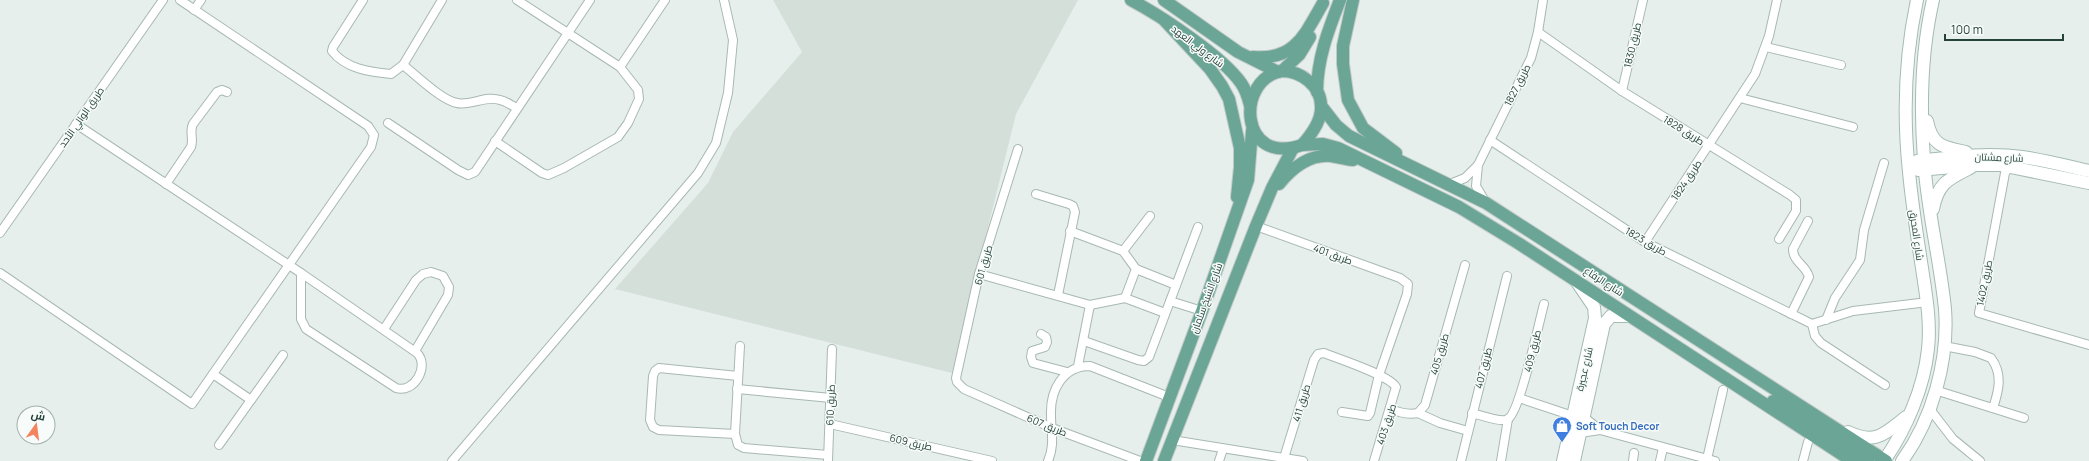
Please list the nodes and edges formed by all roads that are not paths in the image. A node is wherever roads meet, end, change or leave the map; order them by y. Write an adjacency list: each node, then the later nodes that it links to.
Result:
1 (163, 0): 39 (street, طريق الوالي الأحد)
2 (180, 0): 20 (street)
3 (201, 0): 20 (street)
4 (363, 0): 26 (street)
5 (442, 0): 26 (street)
6 (517, 0): 23 (street)
7 (590, 0): 23 (street)
8 (665, 0): 28 (street)
9 (724, 0): 145 (street)
10 (1131, 0): 21 (main road, شارع ولي العهد)
11 (1164, 0): 25 (main road, شارع ولي العهد)
12 (1340, 0): 32 (main road)
13 (1353, 0): 51 (main road)
14 (1543, 0): 22 (street, طريق 1827)
15 (1643, 0): 30 (street, طريق 1830)
16 (1777, 0): 24 (street, طريق 1824)
17 (1917, 0): 54 (main road, شارع المحرق)
18 (1933, 0): 34 (main road, شارع المحرق)
19 (1324, 1): 25 (main road); 29 (main road)
20 (194, 10): 74 (street)
21 (1165, 21): 35 (main road, شارع ولي العهد); 64 (main road)
22 (1538, 32): 30 (street, طريق 1828); 42 (street, طريق 1827)
23 (567, 34): 28 (street); 37 (street)
24 (1766, 47): 27 (street); 33 (street, طريق 1824)
25 (1238, 52): 29 (main road, شارع ولي العهد)
26 (404, 65): 37 (street)
27 (1841, 65)
28 (620, 67): 43 (street)
29 (1280, 71): 32 (main road); 35 (main road)
30 (1622, 91): 44 (street, طريق 1828)
31 (227, 92): 58 (street)
32 (1317, 92): 36 (main road)
33 (1740, 98): 40 (street); 44 (street, طريق 1824)
34 (1922, 98): 48 (main road); 53 (main road, شارع المحرق)
35 (1250, 105): 41 (main road)
36 (1322, 107): 45 (main road); 51 (main road, شارع الرفاع)
37 (517, 108): 43 (street)
38 (388, 123): 43 (street)
39 (76, 124): 58 (street); 70 (street, طريق الوالي الأحد)
40 (1853, 127)
41 (1252, 131): 45 (main road); 64 (main road, شارع الشيخ سلمان)
42 (1490, 140): 52 (street, طريق 1827); 72 (street, طريق 1823)
43 (495, 141)
44 (1709, 145): 71 (street, طريق 1828); 72 (street, طريق 1824)
45 (1298, 146): 47 (main road, شارع الرفاع); 61 (main road, شارع الشيخ سلمان)
46 (1018, 149): 79 (street, طريق 601)
47 (1359, 160): 61 (main road); 81 (main road, شارع الرفاع)
48 (1980, 160): 50 (main road, شارع مشتان); 53 (main road, شارع مشتان); 55 (main road, شارع مشتان); 66 (main road)
49 (1884, 163): 93 (street)
50 (2030, 164): 55 (main road, شارع مشتان); 56 (main road, شارع مشتان); 57 (main road, شارع مشتان)
51 (1410, 165): 59 (main road, شارع الرفاع)
52 (1478, 165): 59 (street, طريق 1827); 62 (street, طريق 1827)
53 (1924, 165): 54 (main road, شارع مشتان); 66 (main road, شارع المحرق)
54 (1908, 166): 86 (main road, شارع المحرق)
55 (2010, 166): 98 (street, طريق 1402)
56 (2089, 171)
57 (2089, 183)
58 (166, 184): 74 (street)
59 (1450, 184): 62 (main road, شارع الرفاع)
60 (1036, 194): 69 (street)
61 (1267, 198): 67 (main road, شارع الشيخ سلمان)
62 (1486, 203): 128 (main road, شارع الرفاع)
63 (1150, 216): 73 (street)
64 (1235, 218): 89 (main road, شارع الشيخ سلمان)
65 (1808, 221): 91 (street)
66 (1931, 222): 100 (main road, شارع المحرق)
67 (1256, 226): 107 (street, طريق 401); 135 (main road, شارع الشيخ سلمان)
68 (1198, 227): 82 (street)
69 (1070, 231): 73 (street); 83 (street)
70 (0, 233)
71 (1779, 239)
72 (1645, 242): 91 (street, طريق 1823)
73 (1123, 251): 76 (street)
74 (289, 265): 78 (street); 106 (street)
75 (1465, 265): 122 (street, طريق 405)
76 (1136, 269): 82 (street); 84 (street)
77 (0, 273): 106 (street)
78 (301, 273): 95 (street); 102 (street)
79 (979, 274): 83 (street); 109 (street, طريق 601)
80 (1507, 276): 123 (street, طريق 407)
81 (1576, 282): 92 (main road, شارع الرفاع); 125 (main road, شارع عجيرة)
82 (1176, 285): 85 (street)
83 (1058, 295): 88 (street)
84 (1125, 298): 88 (street); 90 (street)
85 (1170, 301): 89 (street); 90 (street)
86 (1928, 302): 93 (street); 124 (main road, شارع المحرق)
87 (1544, 304): 116 (street, طريق 409)
88 (1090, 305): 97 (street)
89 (1202, 311): 114 (main road, شارع الشيخ سلمان)
90 (1165, 313): 97 (street)
91 (1791, 314): 94 (street, طريق 1823)
92 (1628, 316): 110 (main road, شارع الرفاع); 125 (main road, شارع عجيرة)
93 (1826, 320): 94 (street)
94 (1812, 324): 111 (street)
95 (384, 329): 102 (street); 102 (street)
96 (1042, 334): 105 (street)
97 (1084, 341): 104 (street)
98 (2089, 345)
99 (740, 346): 108 (street)
100 (1944, 346): 113 (main road, شارع المحرق); 119 (street)
101 (832, 349): 115 (street, طريق 610)
102 (415, 351)
103 (283, 354): 117 (street)
104 (1078, 366): 105 (street); 114 (street)
105 (1067, 372): 130 (street)
106 (213, 374): 117 (street)
107 (1379, 375): 120 (street, طريق 403); 121 (street); 143 (street, طريق 411)
108 (738, 376): 112 (street); 134 (street)
109 (957, 382): 130 (street, طريق 607)
110 (1724, 384): 144 (street); 160 (main road, شارع الرفاع); 161 (main road)
111 (1885, 385)
112 (737, 389): 115 (street); 134 (street)
113 (1935, 390): 118 (main road, شارع المحرق); 119 (street)
114 (1169, 397): 149 (main road, شارع الشيخ سلمان)
115 (830, 398): 129 (street, طريق 610)
116 (1520, 398): 125 (street); 127 (street, طريق 409)
117 (251, 400): 138 (street)
118 (1929, 408): 136 (main road, شارع المحرق); 165 (street)
119 (1993, 408): 126 (street)
120 (1391, 409): 122 (street); 153 (street, طريق 403)
121 (1342, 412)
122 (1418, 413): 132 (street)
123 (1472, 413): 127 (street); 132 (street, طريق 407)
124 (1909, 415): 128 (main road); 162 (main road, شارع المحرق)
125 (1579, 417): 131 (street); 133 (main road, شارع عجيرة); 156 (main road, شارع عجيرة)
126 (2024, 418)
127 (1508, 419): 155 (street)
128 (1826, 422): 162 (main road, شارع الرفاع)
129 (830, 424): 141 (street, طريق 610); 146 (street, طريق 609)
130 (1052, 428): 142 (street, طريق 607); 147 (street)
131 (1600, 430): 133 (street); 139 (street)
132 (1468, 431): 154 (street, طريق 407)
133 (1580, 433): 157 (main road, شارع عجيرة)
134 (735, 434): 141 (street)
135 (1172, 440): 140 (street); 150 (main road, شارع الشيخ سلمان)
136 (1915, 440): 163 (main road, شارع المحرق); 164 (main road)
137 (1808, 442): 159 (street)
138 (220, 445)
139 (1663, 448): 144 (street); 158 (street)
140 (1223, 449): 143 (street); 151 (street)
141 (828, 458)
142 (1125, 458): 148 (street, طريق 607)
143 (1284, 458): 152 (street)
144 (1705, 460)
145 (452, 461)
146 (989, 461)
147 (1048, 461)
148 (1140, 461)
149 (1146, 461)
150 (1164, 461)
151 (1219, 461)
152 (1303, 461)
153 (1374, 461)
154 (1461, 461)
155 (1501, 461)
156 (1563, 461)
157 (1574, 461)
158 (1660, 461)
159 (1803, 461)
160 (1852, 461)
161 (1868, 461)
162 (1885, 461)
163 (1902, 461)
164 (1914, 461)
165 (1980, 461)

